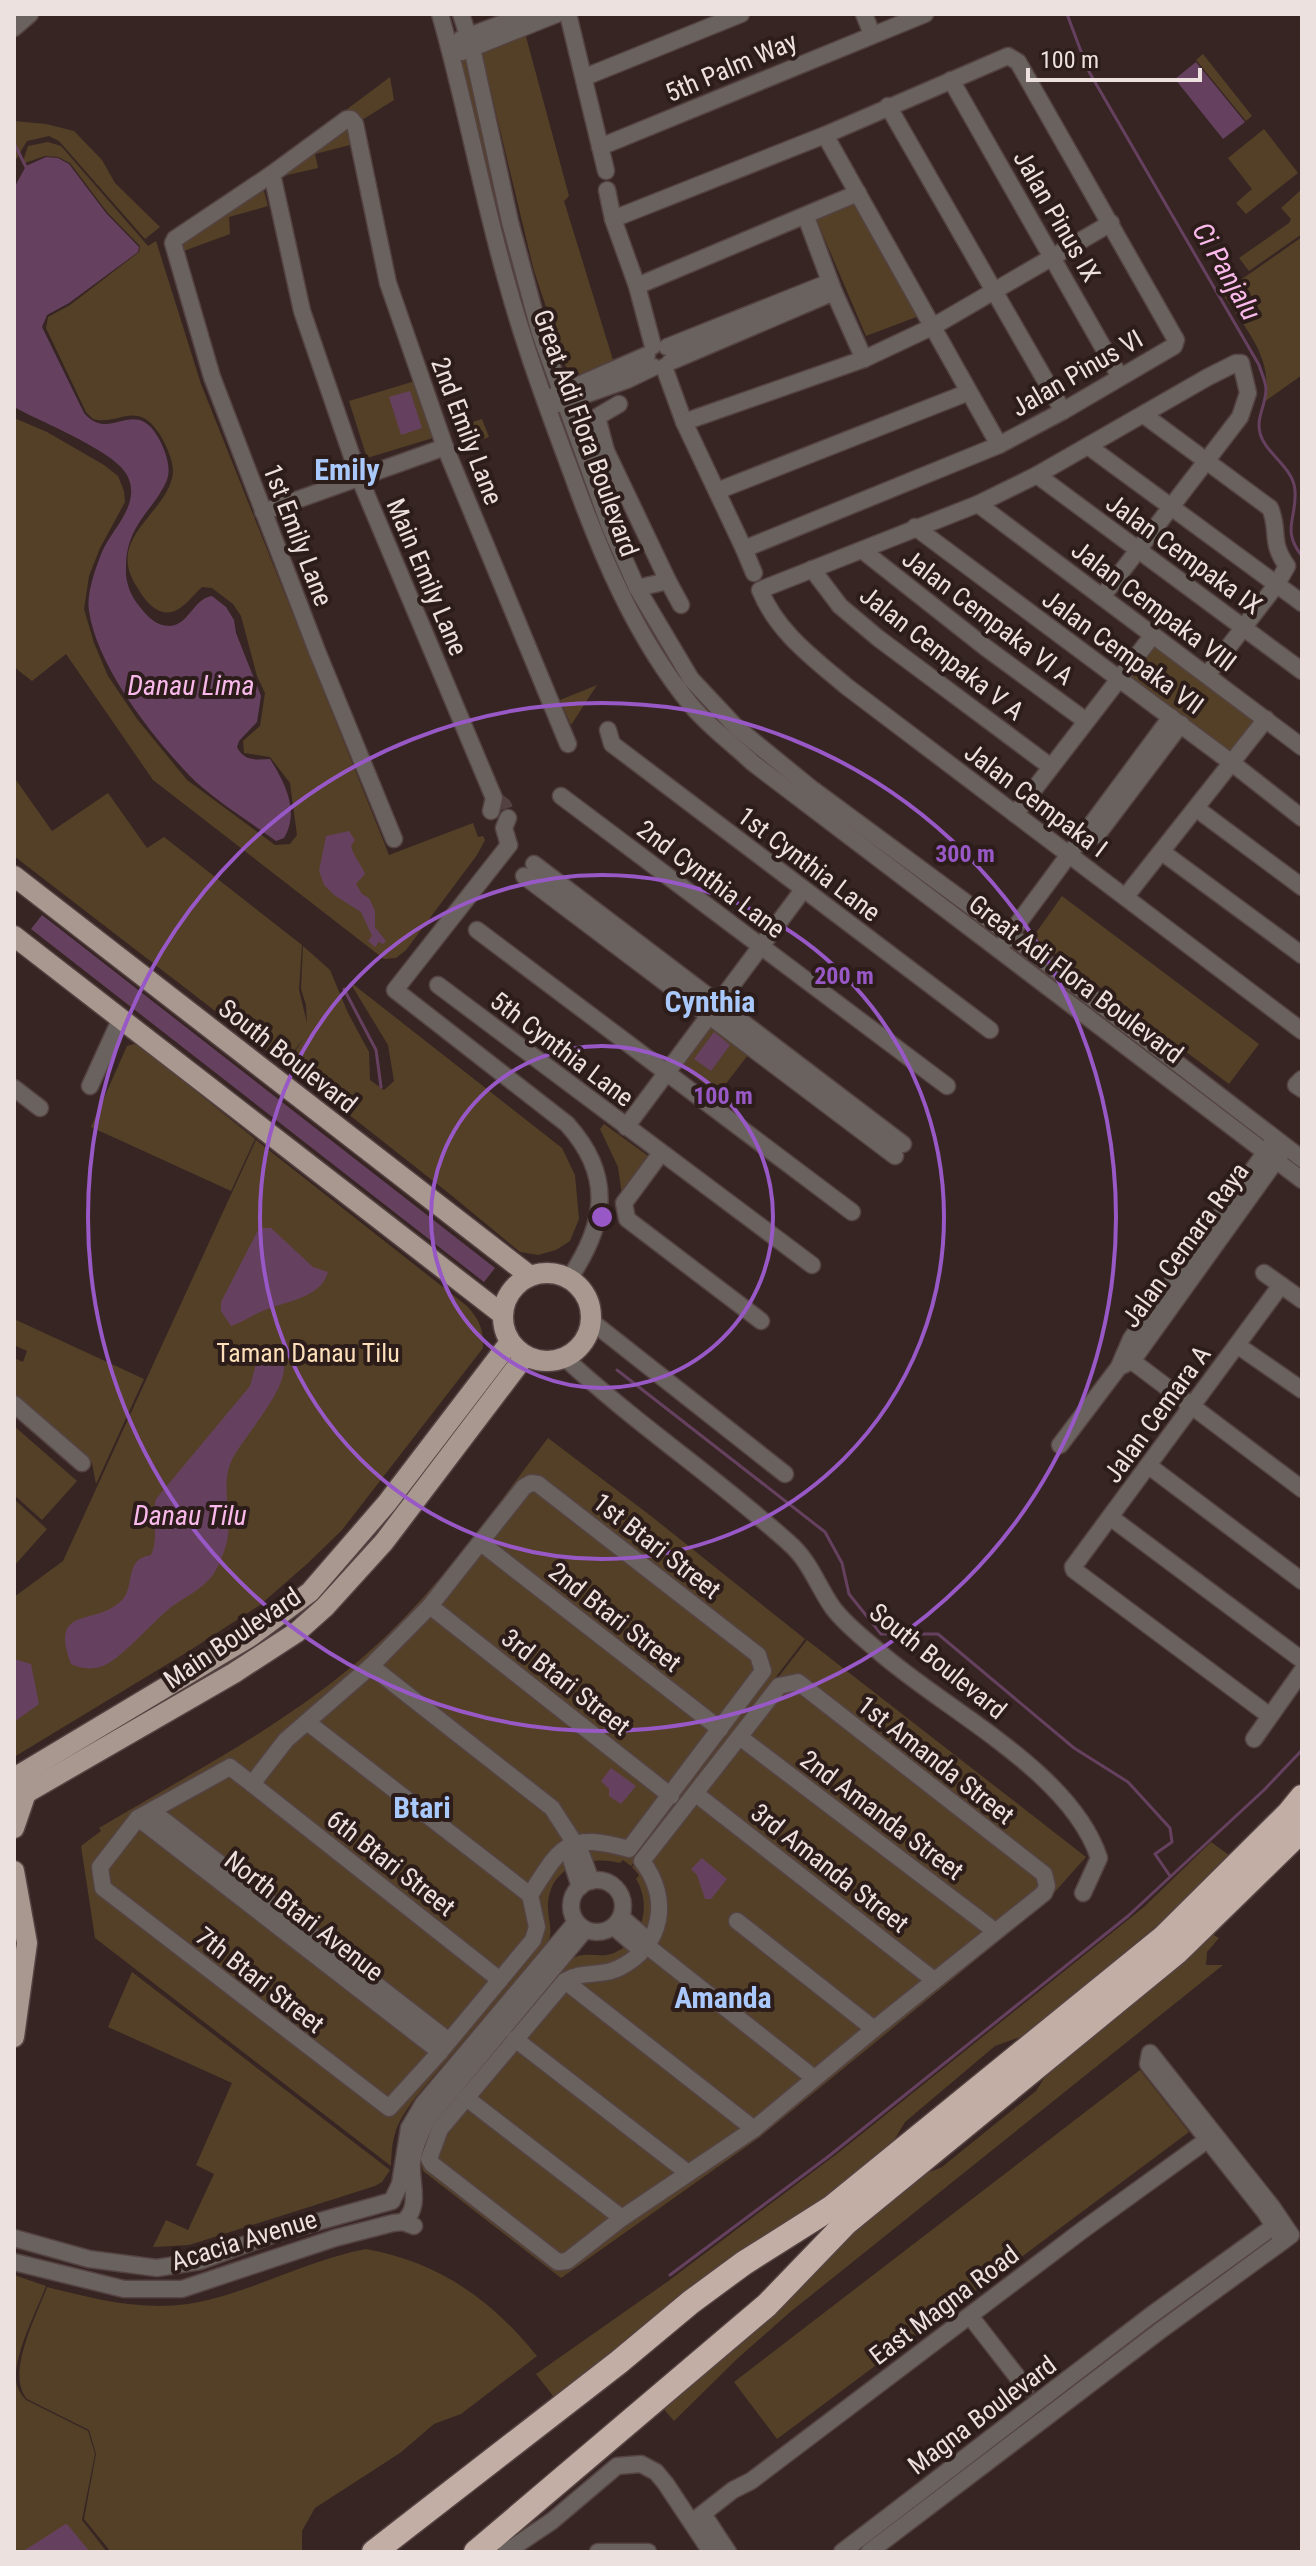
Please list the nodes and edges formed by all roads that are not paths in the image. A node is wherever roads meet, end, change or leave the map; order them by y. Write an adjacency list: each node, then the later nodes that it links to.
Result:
1 (440, 14): 11 (street, Great Adi Flora Boulevard)
2 (461, 14): 10 (street, Great Adi Flora Boulevard)
3 (527, 14): 10 (street)
4 (557, 14): 10 (street)
5 (568, 14): 12 (street)
6 (741, 14): 12 (street)
7 (864, 14): 9 (street)
8 (925, 14): 9 (street, 5th Palm Way)
9 (872, 34): 16 (street, 5th Palm Way)
10 (470, 42): 11 (street); 33 (street, Great Adi Flora Boulevard)
11 (450, 50): 34 (street, Great Adi Flora Boulevard)
12 (585, 77): 16 (street)
13 (951, 80): 14 (street); 23 (street); 24 (street, Jalan Pinus IX)
14 (888, 106): 15 (street); 27 (street)
15 (825, 135): 20 (street, Jalan Pinus VI); 22 (street)
16 (600, 147): 17 (street)
17 (606, 171)
18 (272, 174): 41 (street, 2nd Emily Lane); 46 (street, Main Emily Lane); 50 (street, 1st Emily Lane)
19 (607, 190): 22 (street)
20 (858, 193): 21 (street); 28 (street, Jalan Pinus VI)
21 (806, 217): 25 (street); 26 (street)
22 (613, 219): 25 (street)
23 (1111, 223): 24 (street); 31 (street, Jalan Pinus VI)
24 (1053, 258): 27 (street); 31 (street, Jalan Pinus IX)
25 (637, 286): 29 (street)
26 (832, 287): 29 (street); 30 (street)
27 (994, 290): 28 (street); 36 (street)
28 (934, 326): 30 (street); 32 (street, Jalan Pinus VI)
29 (659, 357): 33 (street); 38 (street)
30 (864, 359): 38 (street)
31 (1120, 377): 36 (street, Jalan Pinus VI)
32 (969, 392): 39 (street, Jalan Pinus VI); 47 (street)
33 (563, 397): 34 (street); 43 (street, Great Adi Flora Boulevard)
34 (546, 404): 74 (street, Great Adi Flora Boulevard)
35 (619, 404): 42 (street)
36 (1063, 411): 39 (street, Jalan Pinus VI)
37 (1144, 415): 40 (street); 44 (street); 44 (street)
38 (684, 422): 47 (street)
39 (999, 445): 52 (street)
40 (1088, 446): 45 (street); 49 (street)
41 (445, 447): 46 (street); 72 (street, 2nd Emily Lane)
42 (606, 451): 43 (street); 57 (street)
43 (587, 459): 59 (street, Great Adi Flora Boulevard)
44 (1207, 461): 49 (street); 58 (street)
45 (1037, 475): 48 (street); 54 (street, Jalan Cempaka IX)
46 (359, 477): 50 (street); 82 (street, Main Emily Lane)
47 (717, 491): 52 (street)
48 (978, 504): 51 (street); 60 (street, Jalan Cempaka VIII)
49 (1171, 507): 54 (street); 58 (street)
50 (263, 512): 81 (street, 1st Emily Lane)
51 (915, 527): 53 (street); 67 (street, Jalan Cempaka VII)
52 (744, 549): 56 (street)
53 (862, 550): 55 (street); 69 (street, Jalan Cempaka VI A)
54 (1138, 550): 60 (street); 63 (street, Jalan Cempaka IX)
55 (812, 569): 76 (street, Jalan Cempaka V A); 79 (street, Jalan Cempaka I)
56 (754, 573)
57 (668, 581): 59 (street); 62 (street)
58 (1277, 584): 61 (street); 63 (street)
59 (637, 588): 74 (street, Great Adi Flora Boulevard)
60 (1102, 597): 64 (street, Jalan Cempaka VIII)
61 (1302, 603)
62 (681, 605)
63 (1243, 627): 65 (street, Jalan Cempaka IX); 66 (street)
64 (1153, 635): 66 (street, Jalan Cempaka VIII); 67 (street)
65 (1302, 671)
66 (1207, 675): 68 (street, Jalan Cempaka VIII)
67 (1118, 678): 69 (street); 70 (street, Jalan Cempaka VII)
68 (1266, 719): 73 (street, Jalan Cempaka VIII); 75 (street)
69 (1086, 721): 76 (street)
70 (1176, 721): 75 (street, Jalan Cempaka VII); 84 (street)
71 (608, 730): 87 (street, 1st Cynthia Lane)
72 (568, 744)
73 (1302, 747)
74 (758, 756): 91 (street, Great Adi Flora Boulevard); 93 (street, Great Adi Flora Boulevard)
75 (1232, 763): 78 (street); 80 (street, Jalan Cempaka VII)
76 (1051, 767): 79 (street)
77 (561, 796): 92 (street, 2nd Cynthia Lane)
78 (1197, 809): 83 (street); 86 (street)
79 (1015, 814): 84 (street, Jalan Cempaka I)
80 (1302, 818)
81 (394, 839)
82 (505, 852): 96 (street); 118 (street)
83 (1162, 852): 88 (street); 94 (street)
84 (1073, 857): 88 (street, Jalan Cempaka I); 91 (street)
85 (14, 876): 117 (main road, South Boulevard)
86 (1302, 887)
87 (803, 890): 92 (street); 98 (street, 1st Cynthia Lane)
88 (1126, 896): 99 (street, Jalan Cempaka I)
89 (477, 930): 100 (street)
90 (14, 936): 97 (main road)
91 (1014, 938): 93 (street); 108 (street, Great Adi Flora Boulevard)
92 (761, 947): 96 (street); 103 (street, 2nd Cynthia Lane)
93 (1003, 952): 111 (street, Great Adi Flora Boulevard)
94 (1302, 955)
95 (438, 985): 107 (street, 5th Cynthia Lane)
96 (714, 1010): 100 (street); 109 (street)
97 (121, 1018): 102 (street); 121 (main road)
98 (990, 1030)
99 (1302, 1031)
100 (667, 1073): 107 (street); 114 (street)
101 (1302, 1079): 105 (street)
102 (90, 1086)
103 (947, 1086)
104 (14, 1088): 106 (street)
105 (1302, 1089)
106 (40, 1108)
107 (626, 1127): 110 (street, 5th Cynthia Lane)
108 (1281, 1142): 111 (street, Jalan Cemara Raya); 112 (street, Great Adi Flora Boulevard)
109 (899, 1150)
110 (661, 1153): 115 (street, 5th Cynthia Lane); 123 (street)
111 (1270, 1157): 113 (street, Great Adi Flora Boulevard); 127 (street, Jalan Cemara Raya)
112 (1302, 1159)
113 (1302, 1180)
114 (852, 1212)
115 (812, 1265)
116 (1264, 1273): 119 (street)
117 (530, 1276): 118 (main road); 121 (main road)
118 (569, 1279): 122 (main road)
119 (1281, 1285): 120 (street); 124 (street, Jalan Cemara A)
120 (1302, 1300)
121 (502, 1314): 125 (main road)
122 (591, 1321): 126 (main road); 134 (street)
123 (761, 1321)
124 (1237, 1345): 128 (street); 130 (street, Jalan Cemara A)
125 (517, 1349): 126 (main road); 139 (main road, Main Boulevard); 141 (main road, Main Boulevard)
126 (565, 1358): 163 (street, South Boulevard)
127 (1125, 1360): 130 (street); 131 (street, Jalan Cemara Raya)
128 (1302, 1390)
129 (14, 1404): 132 (street)
130 (1193, 1406): 133 (street, Jalan Cemara A); 135 (street)
131 (1060, 1445)
132 (82, 1463)
133 (1149, 1466): 136 (street, Jalan Cemara A); 138 (street)
134 (785, 1474)
135 (1302, 1489)
136 (1110, 1517): 144 (street); 147 (street, Jalan Cemara A)
137 (481, 1543): 140 (street); 149 (street, 2nd Btari Street); 149 (street, 1st Btari Street)
138 (1302, 1581)
139 (310, 1592): 141 (main road); 142 (main road, Main Boulevard)
140 (430, 1606): 145 (street); 155 (street, 3rd Btari Street)
141 (325, 1607): 143 (main road, Main Boulevard)
142 (281, 1614): 143 (main road); 153 (main road, Main Boulevard)
143 (297, 1632): 153 (main road, Main Boulevard)
144 (1302, 1660)
145 (371, 1666): 148 (street); 160 (street)
146 (1302, 1671): 147 (street)
147 (1270, 1716): 151 (street)
148 (307, 1722): 152 (street); 164 (street)
149 (720, 1729): 155 (street)
150 (741, 1738): 154 (street); 168 (street, 2nd Amanda Street); 168 (street, 1st Amanda Street)
151 (1254, 1739)
152 (252, 1784): 157 (street, 6th Btari Street); 170 (street, 6th Btari Street)
153 (18, 1790): 158 (main road)
154 (696, 1794): 169 (street); 171 (street, 3rd Amanda Street)
155 (671, 1796): 160 (street)
156 (1302, 1797): 184 (highway)
157 (145, 1814): 176 (street, North Btari Avenue); 176 (street, 7th Btari Street)
158 (14, 1828)
159 (1302, 1830): 184 (highway)
160 (572, 1843): 162 (street); 164 (street)
161 (14, 1870): 174 (main road)
162 (585, 1884): 166 (street); 167 (street)
163 (1083, 1893)
164 (530, 1895): 170 (street)
165 (737, 1921): 173 (street)
166 (618, 1922): 167 (street); 169 (street)
167 (581, 1926): 182 (street)
168 (995, 1931): 171 (street)
169 (646, 1945): 172 (street); 177 (street)
170 (500, 1980): 176 (street)
171 (934, 1980): 173 (street)
172 (565, 1981): 175 (street); 179 (street)
173 (874, 2029): 177 (street)
174 (14, 2037)
175 (515, 2039): 178 (street); 181 (street)
176 (445, 2046)
177 (814, 2078): 179 (street)
178 (465, 2097): 185 (street); 185 (street)
179 (754, 2129): 181 (street)
180 (1211, 2137): 180 (street); 186 (street); 190 (street, East Magna Road)
181 (688, 2173): 185 (street)
182 (405, 2184): 183 (street); 187 (street)
183 (392, 2201): 187 (street); 188 (street, Acacia Avenue)
184 (839, 2216): 194 (highway); 195 (highway)
185 (622, 2218)
186 (1278, 2223): 191 (street, Magna Boulevard); 191 (street, Magna Boulevard)
187 (403, 2224): 189 (street, Acacia Avenue)
188 (14, 2238)
189 (14, 2262)
190 (970, 2316): 192 (street); 193 (street, East Magna Road)
191 (1156, 2323): 201 (street, Magna Boulevard); 202 (street, Magna Boulevard)
192 (1026, 2388)
193 (697, 2518): 196 (street); 199 (street); 200 (street)
194 (374, 2552)
195 (476, 2552)
196 (506, 2552)
197 (598, 2552): 198 (street)
198 (648, 2552)
199 (711, 2552)
200 (728, 2552)
201 (842, 2552)
202 (869, 2552)

